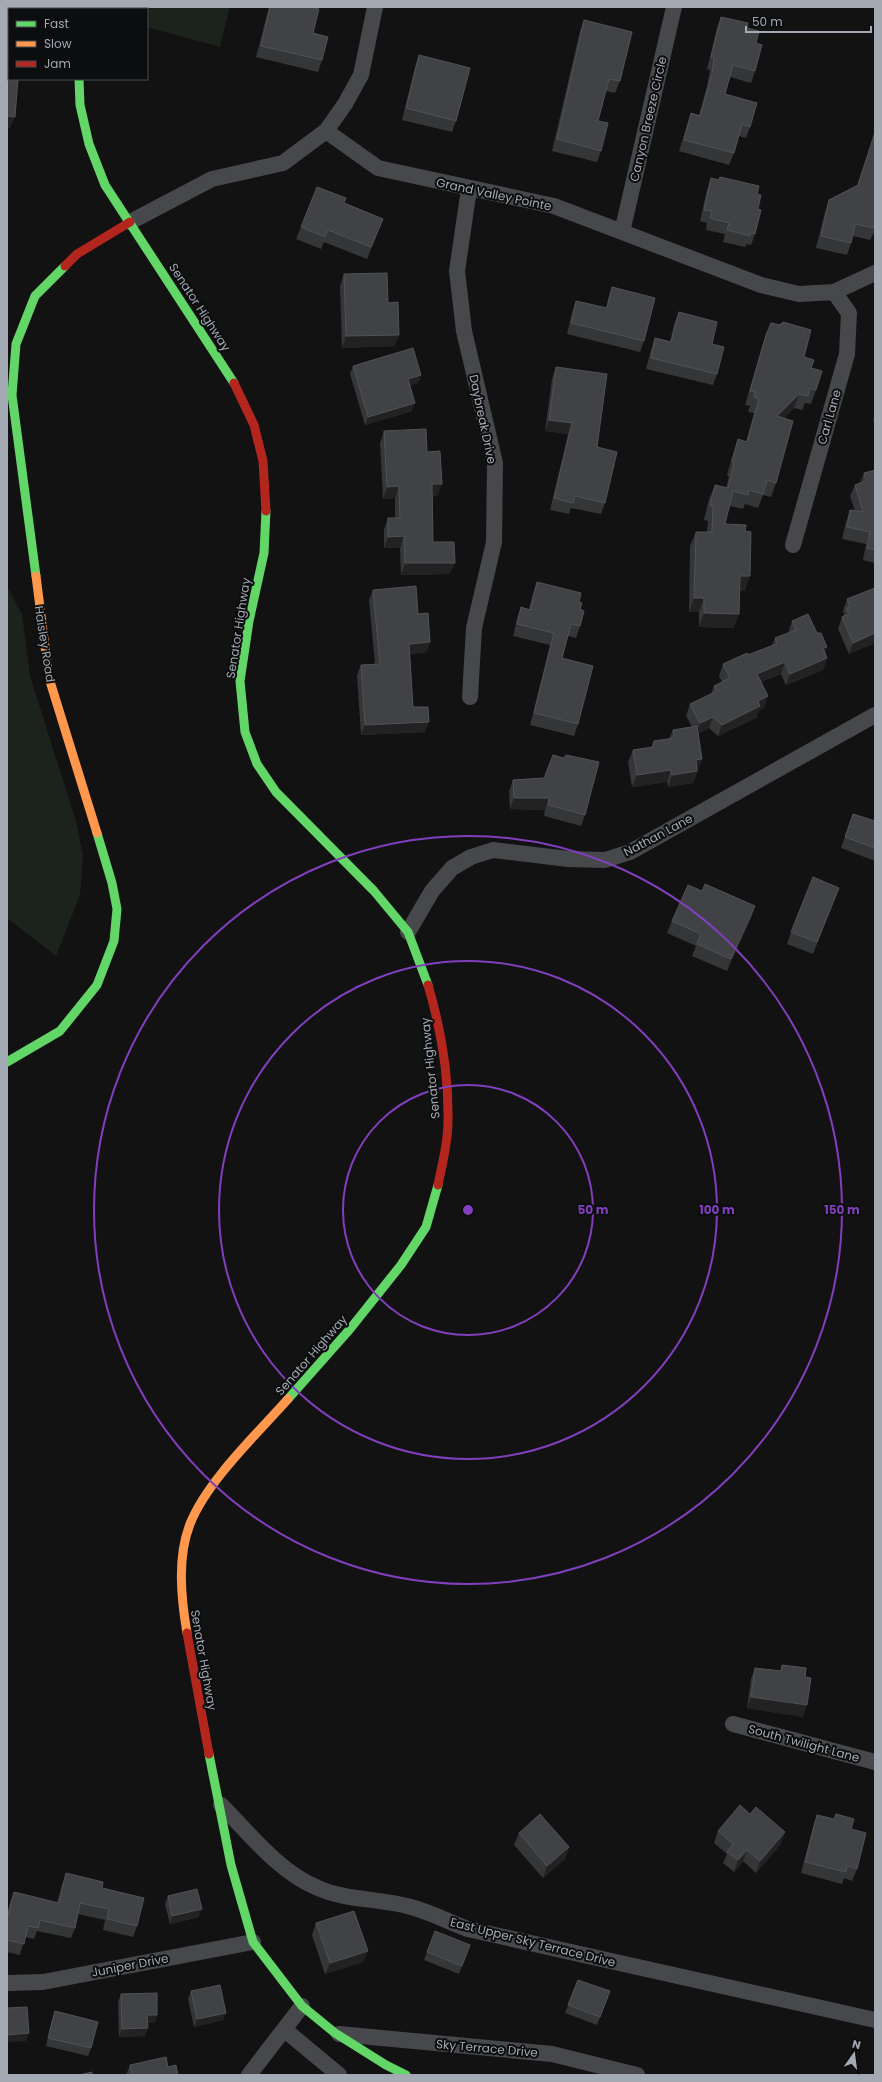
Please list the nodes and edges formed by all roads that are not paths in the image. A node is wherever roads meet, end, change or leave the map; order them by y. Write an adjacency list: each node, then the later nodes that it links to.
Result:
1 (375, 7): 4 (street)
2 (674, 7): 7 (street, Canyon Breeze Circle)
3 (79, 80): 6 (street, Senator Highway)
4 (326, 131): 5 (street, Grand Valley Pointe); 6 (street)
5 (469, 189): 7 (street, Grand Valley Pointe); 12 (street, Daybreak Drive)
6 (130, 222): 10 (street, Haisley Road); 14 (street, Senator Highway)
7 (622, 232): 9 (street, Grand Valley Pointe)
8 (875, 273): 9 (street, Grand Valley Pointe)
9 (834, 292): 11 (street, Carl Lane)
10 (11, 343): 15 (street, Haisley Road)
11 (793, 545)
12 (470, 697)
13 (875, 716): 14 (street, Nathan Lane)
14 (408, 932): 18 (street, Senator Highway)
15 (7, 1062)
16 (733, 1724): 17 (street, South Twilight Lane)
17 (875, 1762)
18 (221, 1805): 19 (street, Senator Highway); 22 (street, East Upper Sky Terrace Drive)
19 (253, 1942): 20 (street, Juniper Drive); 21 (street, Senator Highway)
20 (7, 1983)
21 (302, 2006): 23 (street); 24 (street, Senator Highway)
22 (875, 2020)
23 (285, 2030): 25 (street); 26 (street)
24 (335, 2033): 27 (street, Senator Highway); 28 (street, Sky Terrace Drive)
25 (249, 2075)
26 (339, 2075)
27 (406, 2075)
28 (637, 2075)

